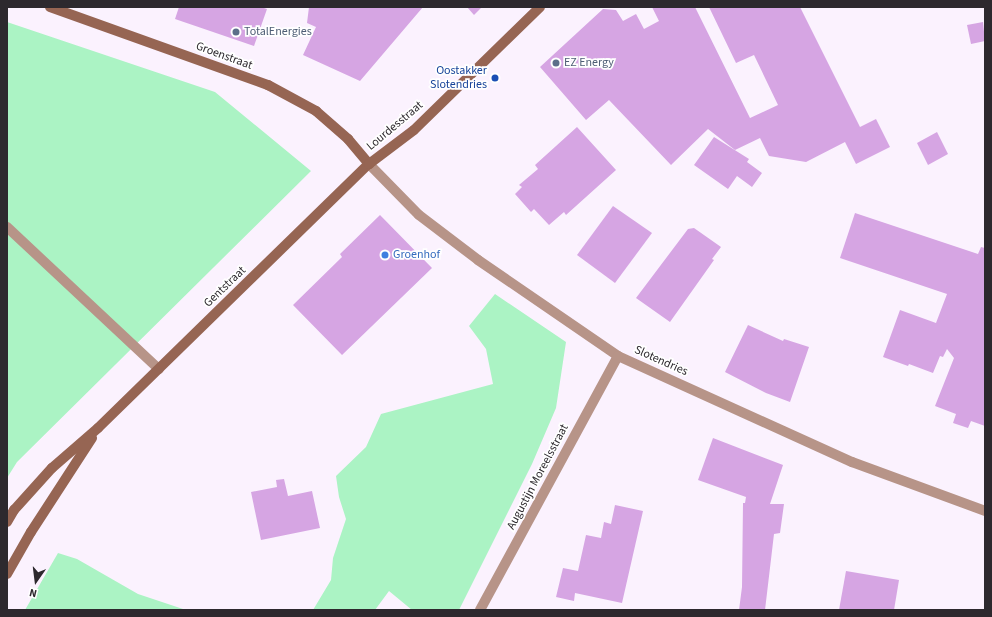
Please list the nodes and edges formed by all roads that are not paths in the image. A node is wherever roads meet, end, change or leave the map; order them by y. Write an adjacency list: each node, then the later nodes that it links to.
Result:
1 (50, 7): 3 (street, Groenstraat)
2 (540, 7): 3 (street, Lourdesstraat)
3 (369, 164): 5 (street, Slotendries); 6 (street, Gentstraat)
4 (7, 227): 6 (street)
5 (618, 356): 8 (street, Slotendries); 11 (street, Augustijn Moreelsstraat)
6 (158, 369): 7 (street, Gentstraat)
7 (98, 428): 9 (street, Gentstraat); 10 (street, Gentstraat)
8 (985, 511)
9 (7, 522)
10 (7, 574)
11 (480, 610)

